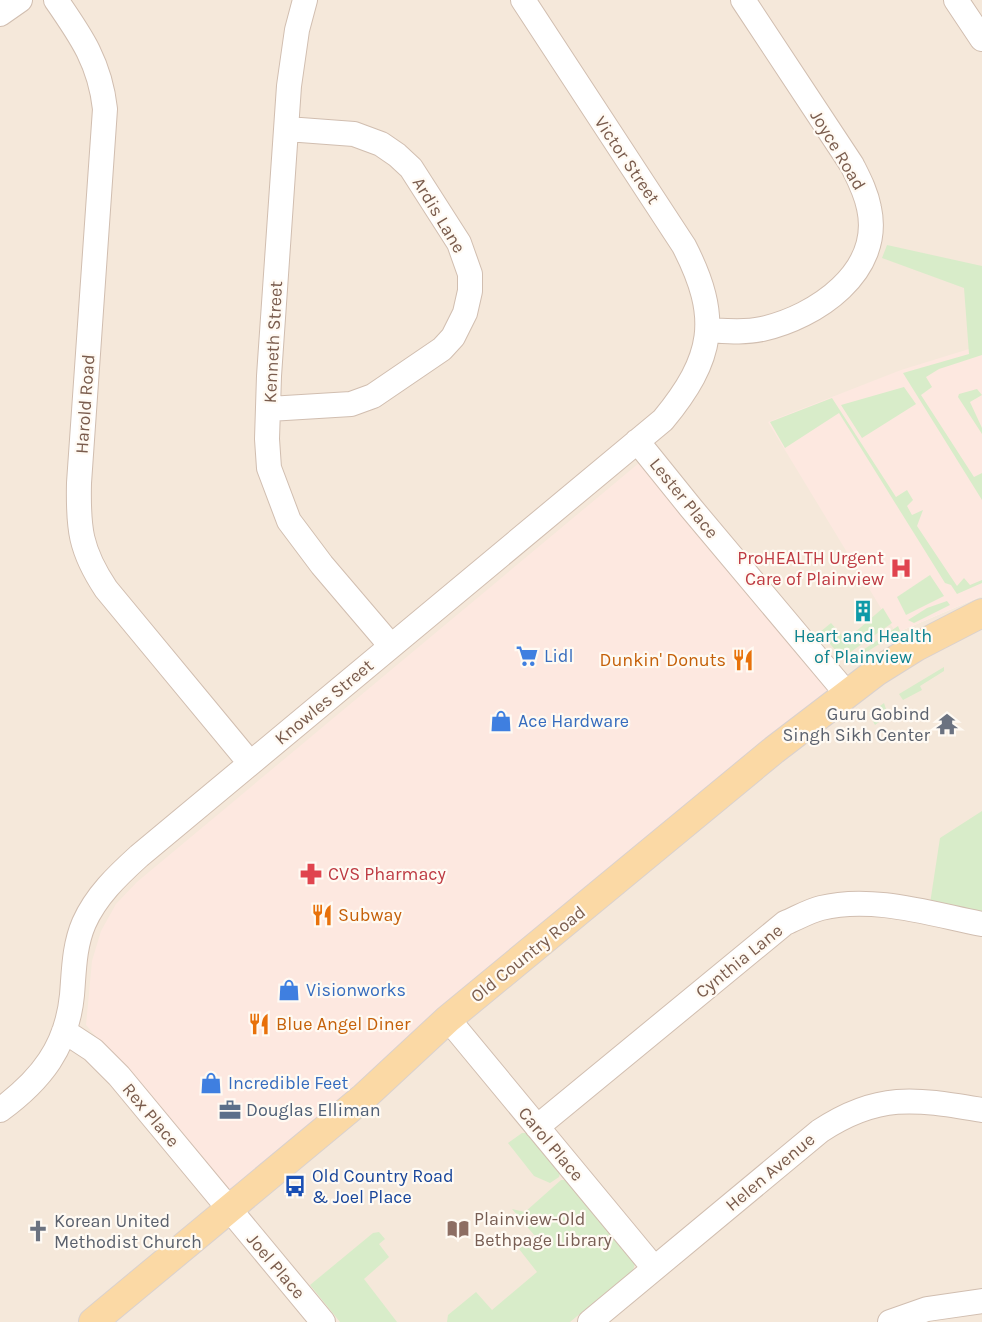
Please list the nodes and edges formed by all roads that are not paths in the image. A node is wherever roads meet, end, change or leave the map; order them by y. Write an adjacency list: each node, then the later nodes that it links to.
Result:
1 (20, 0): 7 (street)
2 (56, 0): 16 (street, Harold Road)
3 (305, 0): 9 (street, Kenneth Street)
4 (523, 0): 10 (street, Victor Street)
5 (743, 0): 10 (street, Joyce Road)
6 (956, 0): 8 (street)
7 (0, 14)
8 (982, 39)
9 (287, 129): 11 (street, Kenneth Street); 11 (street, Ardis Lane)
10 (709, 330): 12 (street, Knowles Street)
11 (268, 410): 14 (street, Kenneth Street)
12 (637, 441): 14 (street, Knowles Street); 15 (street, Lester Place)
13 (982, 613): 15 (main road, Old Country Road)
14 (391, 646): 16 (street, Knowles Street)
15 (847, 694): 18 (main road, Old Country Road)
16 (250, 763): 19 (street, Knowles Street)
17 (982, 924): 22 (street, Cynthia Lane)
18 (448, 1019): 22 (street, Carol Place); 23 (main road, Old Country Road)
19 (64, 1031): 20 (street, Knowles Street); 23 (street, Rex Place)
20 (0, 1110)
21 (982, 1110): 24 (street, Helen Avenue)
22 (537, 1127): 24 (street, Carol Place)
23 (229, 1209): 26 (street, Joel Place); 27 (main road, Old Country Road)
24 (654, 1268): 28 (street, Helen Avenue)
25 (982, 1301): 29 (street)
26 (314, 1319)
27 (93, 1322)
28 (590, 1322)
29 (890, 1322)

